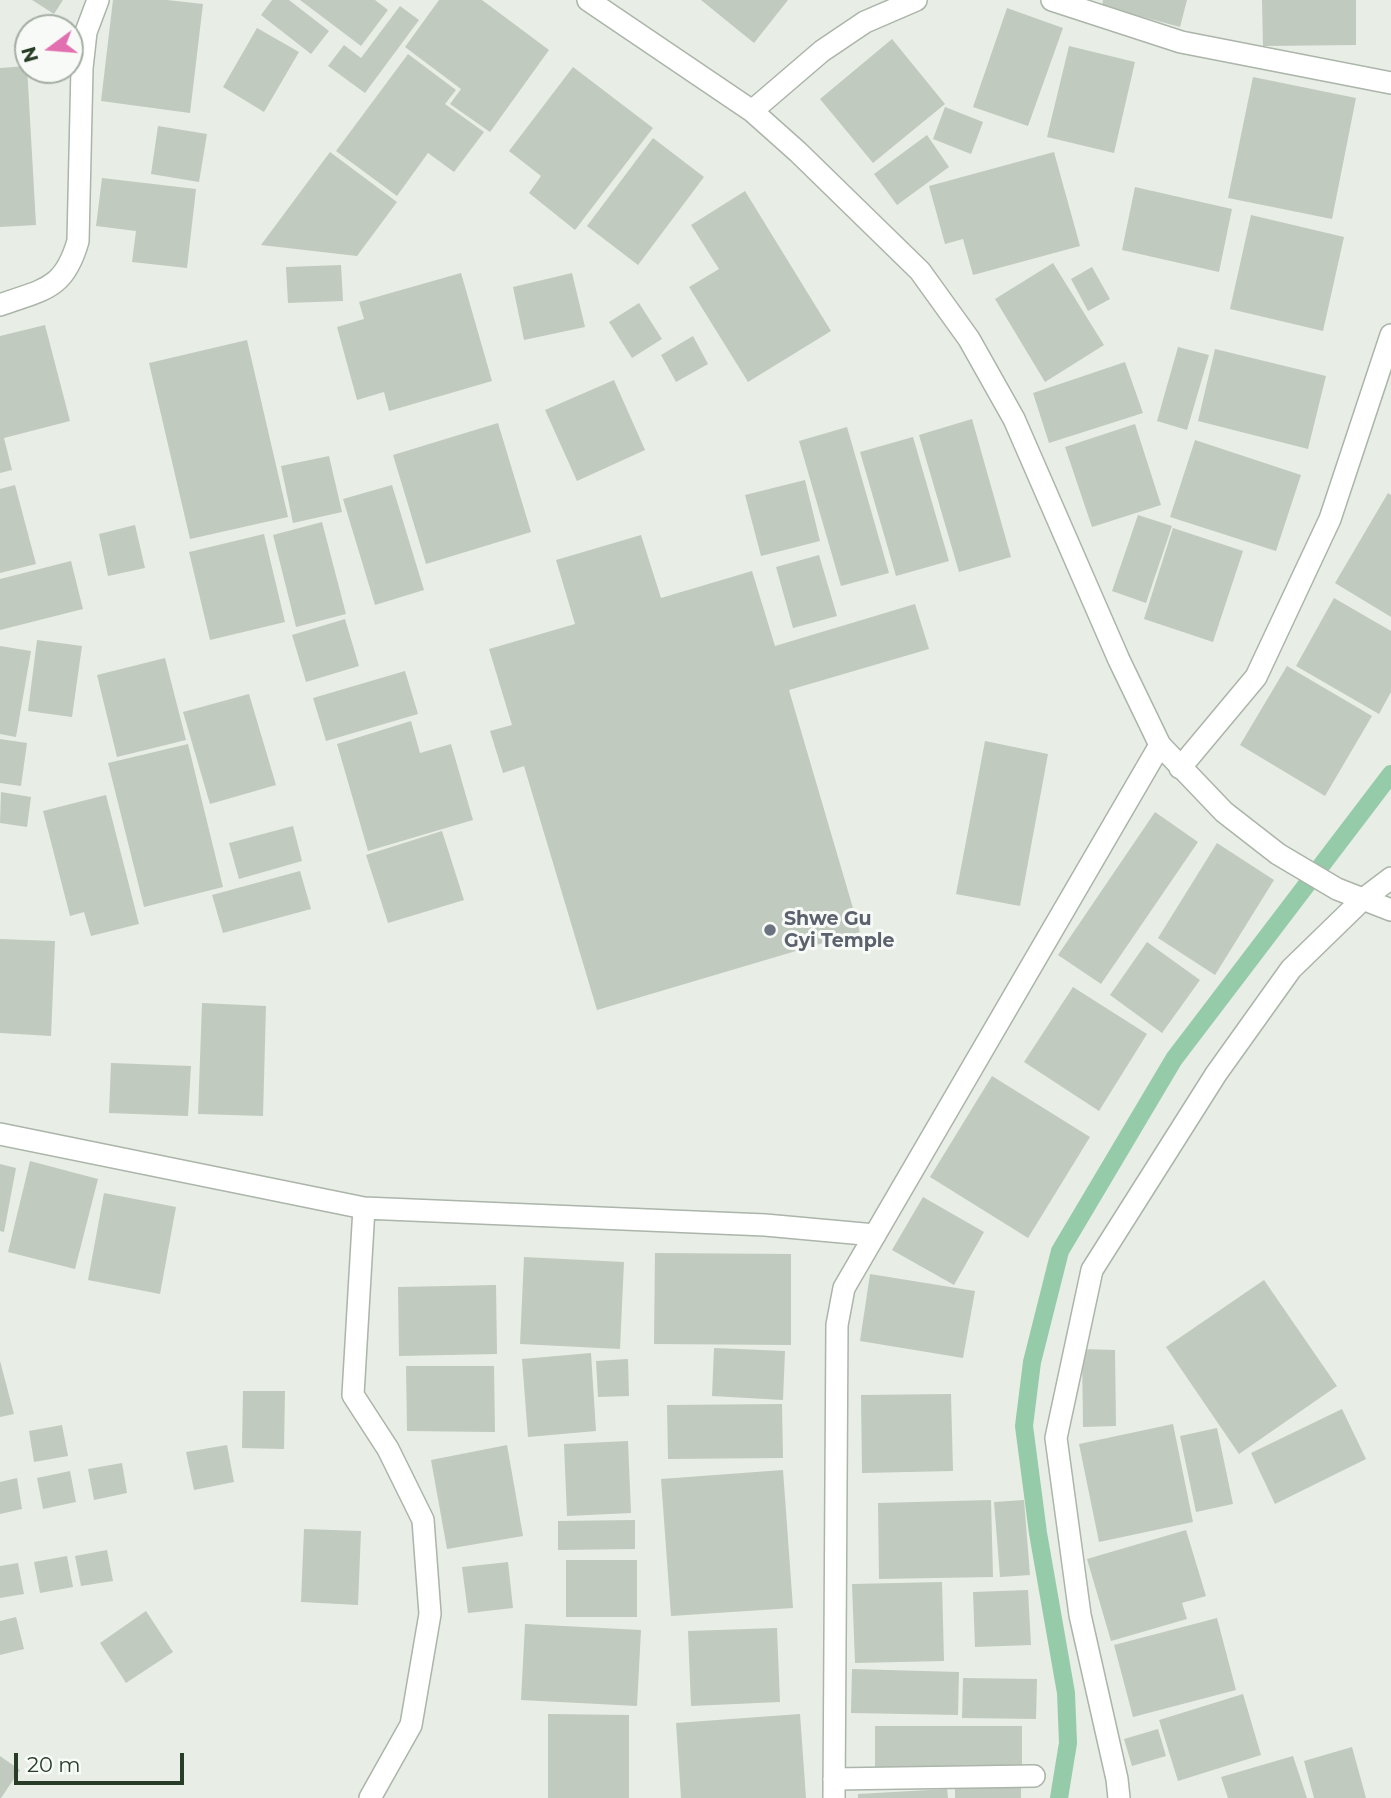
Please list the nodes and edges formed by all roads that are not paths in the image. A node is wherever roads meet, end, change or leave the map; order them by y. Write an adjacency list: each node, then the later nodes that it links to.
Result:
1 (98, 0): 7 (street)
2 (588, 0): 6 (street)
3 (916, 0): 6 (street)
4 (1052, 0): 5 (street)
5 (1391, 83)
6 (752, 111): 9 (street)
7 (0, 305)
8 (1391, 335): 10 (street)
9 (1160, 745): 10 (street); 16 (street)
10 (1180, 768): 12 (street)
11 (1391, 878): 12 (street)
12 (1362, 900): 13 (street); 20 (street)
13 (1391, 910)
14 (0, 1134): 15 (street)
15 (364, 1208): 16 (street); 19 (street)
16 (875, 1235): 18 (street)
17 (1034, 1776): 18 (street)
18 (834, 1788)
19 (370, 1798)
20 (1119, 1798)

